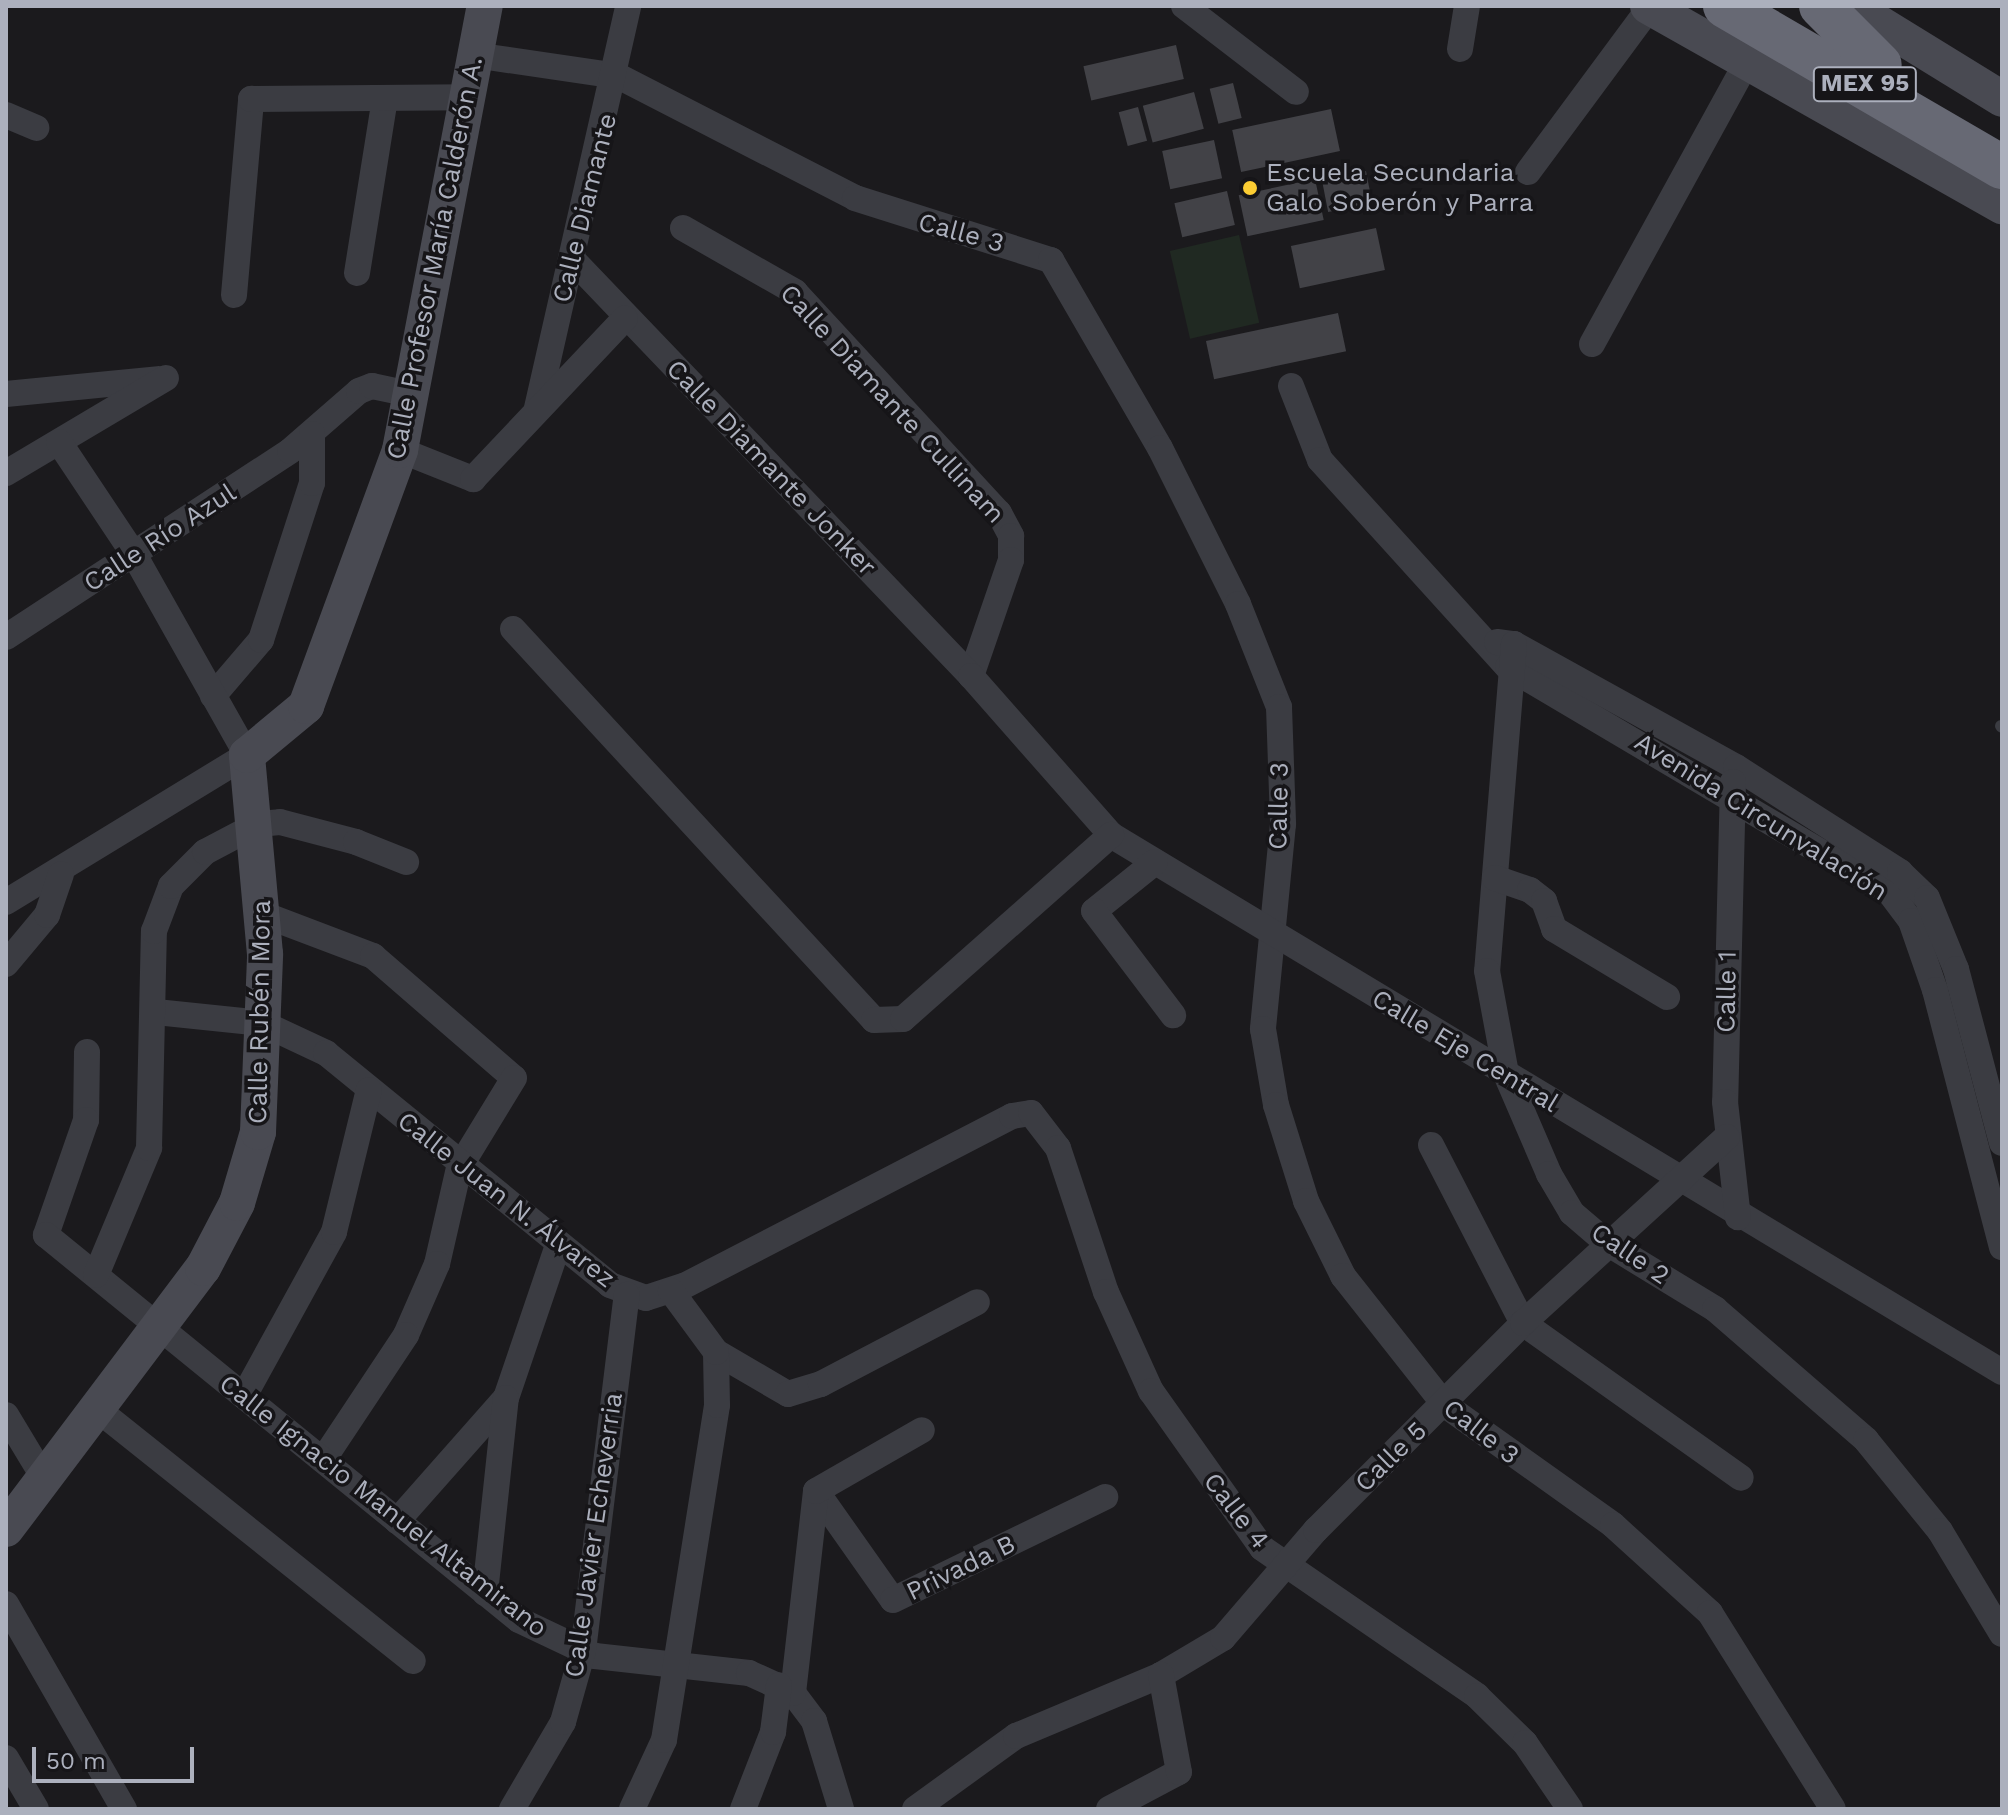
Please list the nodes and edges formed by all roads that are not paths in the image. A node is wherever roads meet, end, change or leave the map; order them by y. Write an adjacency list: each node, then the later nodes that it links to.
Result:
1 (485, 6): 11 (street, Calle Profesor María Calderón A.)
2 (628, 6): 13 (street, Calle Diamante)
3 (1184, 6): 15 (street)
4 (1467, 6): 10 (street)
5 (1725, 6): 14 (highway, MEX 95)
6 (1775, 6): 14 (highway, MEX 95)
7 (1821, 6): 14 (highway)
8 (1851, 6): 18 (street)
9 (1649, 7): 12 (street); 23 (street)
10 (1460, 49)
11 (474, 55): 13 (street, Calle 3); 16 (street, Calle Profesor María Calderón A.)
12 (1746, 64): 25 (street); 31 (street)
13 (618, 76): 27 (street, Calle Diamante); 56 (street, Calle 3)
14 (1884, 80): 21 (highway, MEX 95); 22 (highway, MEX 95); 24 (highway)
15 (1296, 92)
16 (465, 97): 17 (street); 34 (street, Calle Profesor María Calderón A.)
17 (385, 98): 28 (street); 29 (street)
18 (2002, 99)
19 (6, 115): 20 (street)
20 (36, 128)
21 (2002, 141)
22 (2002, 167)
23 (1528, 172)
24 (2002, 196)
25 (2002, 206)
26 (683, 228): 44 (street, Calle Diamante Cullinam)
27 (572, 259): 30 (street, Calle Diamante Jonker); 35 (street, Calle Diamante)
28 (357, 273)
29 (234, 295)
30 (625, 318): 35 (street); 44 (street, Calle Diamante Jonker)
31 (1592, 344)
32 (1291, 386): 43 (street, Avenida Circunvalación)
33 (6, 394): 37 (street)
34 (409, 394): 36 (street, Calle Río Azul); 38 (street, Calle Profesor María Calderón A.)
35 (537, 408): 38 (street)
36 (312, 434): 40 (street, Calle Río Azul); 45 (street)
37 (59, 442): 39 (street); 40 (street)
38 (400, 450): 46 (street, Calle Profesor María Calderón A.)
39 (6, 473)
40 (135, 556): 42 (street, Calle Río Azul); 45 (street)
41 (513, 629): 49 (street)
42 (6, 637)
43 (1511, 655): 47 (street, Avenida Circunvalación); 53 (street, Calle 2)
44 (971, 676): 49 (street, Calle Eje Central)
45 (213, 696): 46 (street)
46 (247, 755): 48 (street, Calle Rubén Mora); 52 (street)
47 (1733, 780): 66 (street, Calle 1); 67 (street, Avenida Circunvalación); 74 (street, Avenida Circunvalación)
48 (258, 824): 50 (street); 55 (street, Calle Rubén Mora); 59 (street)
49 (1111, 835): 51 (street, Calle Eje Central)
50 (406, 862)
51 (1155, 862): 56 (street, Calle Eje Central); 60 (street)
52 (61, 874): 54 (street); 57 (street)
53 (1495, 878): 58 (street); 63 (street, Calle 2)
54 (6, 902)
55 (265, 915): 61 (street, Calle Rubén Mora); 69 (street)
56 (1268, 931): 63 (street, Calle Eje Central); 85 (street, Calle 3)
57 (6, 964)
58 (1667, 997)
59 (156, 1012): 61 (street, Calle Juan N. Álvarez); 75 (street)
60 (1173, 1015)
61 (262, 1023): 64 (street, Calle Juan N. Álvarez); 80 (street, Calle Rubén Mora)
62 (87, 1052): 75 (street, Calle Ignacio Manuel Altamirano)
63 (1506, 1074): 70 (street, Calle Eje Central); 72 (street, Calle 2)
64 (369, 1090): 69 (street, Calle Juan N. Álvarez); 83 (street)
65 (1031, 1113): 76 (street, Calle Juan N. Álvarez); 96 (street, Calle 4)
66 (1727, 1137): 70 (street, Calle 5); 71 (street, Calle 1)
67 (2002, 1143)
68 (1431, 1145): 79 (street)
69 (459, 1168): 73 (street, Calle Juan N. Álvarez); 89 (street)
70 (1679, 1179): 71 (street, Calle Eje Central); 72 (street, Calle 5)
71 (1738, 1217): 82 (street, Calle Eje Central)
72 (1607, 1243): 79 (street, Calle 5); 99 (street, Calle 2)
73 (558, 1245): 77 (street, Calle Juan N. Álvarez); 84 (street)
74 (2002, 1247)
75 (96, 1275): 80 (street, Calle Ignacio Manuel Altamirano)
76 (671, 1291): 77 (street, Calle Juan N. Álvarez); 81 (street)
77 (627, 1295): 100 (street, Calle Javier Echeverria)
78 (977, 1302): 81 (street)
79 (1523, 1323): 85 (street, Calle 5); 91 (street)
80 (159, 1326): 83 (street, Calle Ignacio Manuel Altamirano); 86 (street, Calle Rubén Mora)
81 (716, 1352): 102 (street)
82 (2002, 1372)
83 (244, 1396): 89 (street, Calle Ignacio Manuel Altamirano)
84 (506, 1398): 94 (street); 97 (street)
85 (1445, 1405): 96 (street, Calle 5); 115 (street, Calle 3)
86 (97, 1409): 90 (street, Calle Rubén Mora); 101 (street)
87 (6, 1415): 90 (street)
88 (922, 1430): 92 (street)
89 (323, 1460): 94 (street, Calle Ignacio Manuel Altamirano)
90 (44, 1478): 95 (street, Calle Rubén Mora)
91 (1741, 1478)
92 (816, 1491): 93 (street, Privada B); 104 (street)
93 (1105, 1497)
94 (397, 1521): 97 (street, Calle Ignacio Manuel Altamirano)
95 (6, 1529)
96 (1284, 1567): 103 (street, Calle 5); 114 (street, Calle 4)
97 (485, 1593): 100 (street, Calle Ignacio Manuel Altamirano)
98 (6, 1604): 107 (street)
99 (2002, 1634)
100 (583, 1651): 102 (street, Calle Ignacio Manuel Altamirano); 108 (street, Calle Javier Echeverria)
101 (413, 1661)
102 (678, 1666): 104 (street, Calle Ignacio Manuel Altamirano); 109 (street)
103 (1161, 1675): 112 (street, Calle 5); 113 (street)
104 (786, 1689): 110 (street); 111 (street)
105 (6, 1758): 106 (street)
106 (29, 1807)
107 (124, 1809)
108 (512, 1809)
109 (632, 1809)
110 (743, 1809)
111 (841, 1809)
112 (915, 1809)
113 (1109, 1809)
114 (1570, 1809)
115 (1833, 1809)

